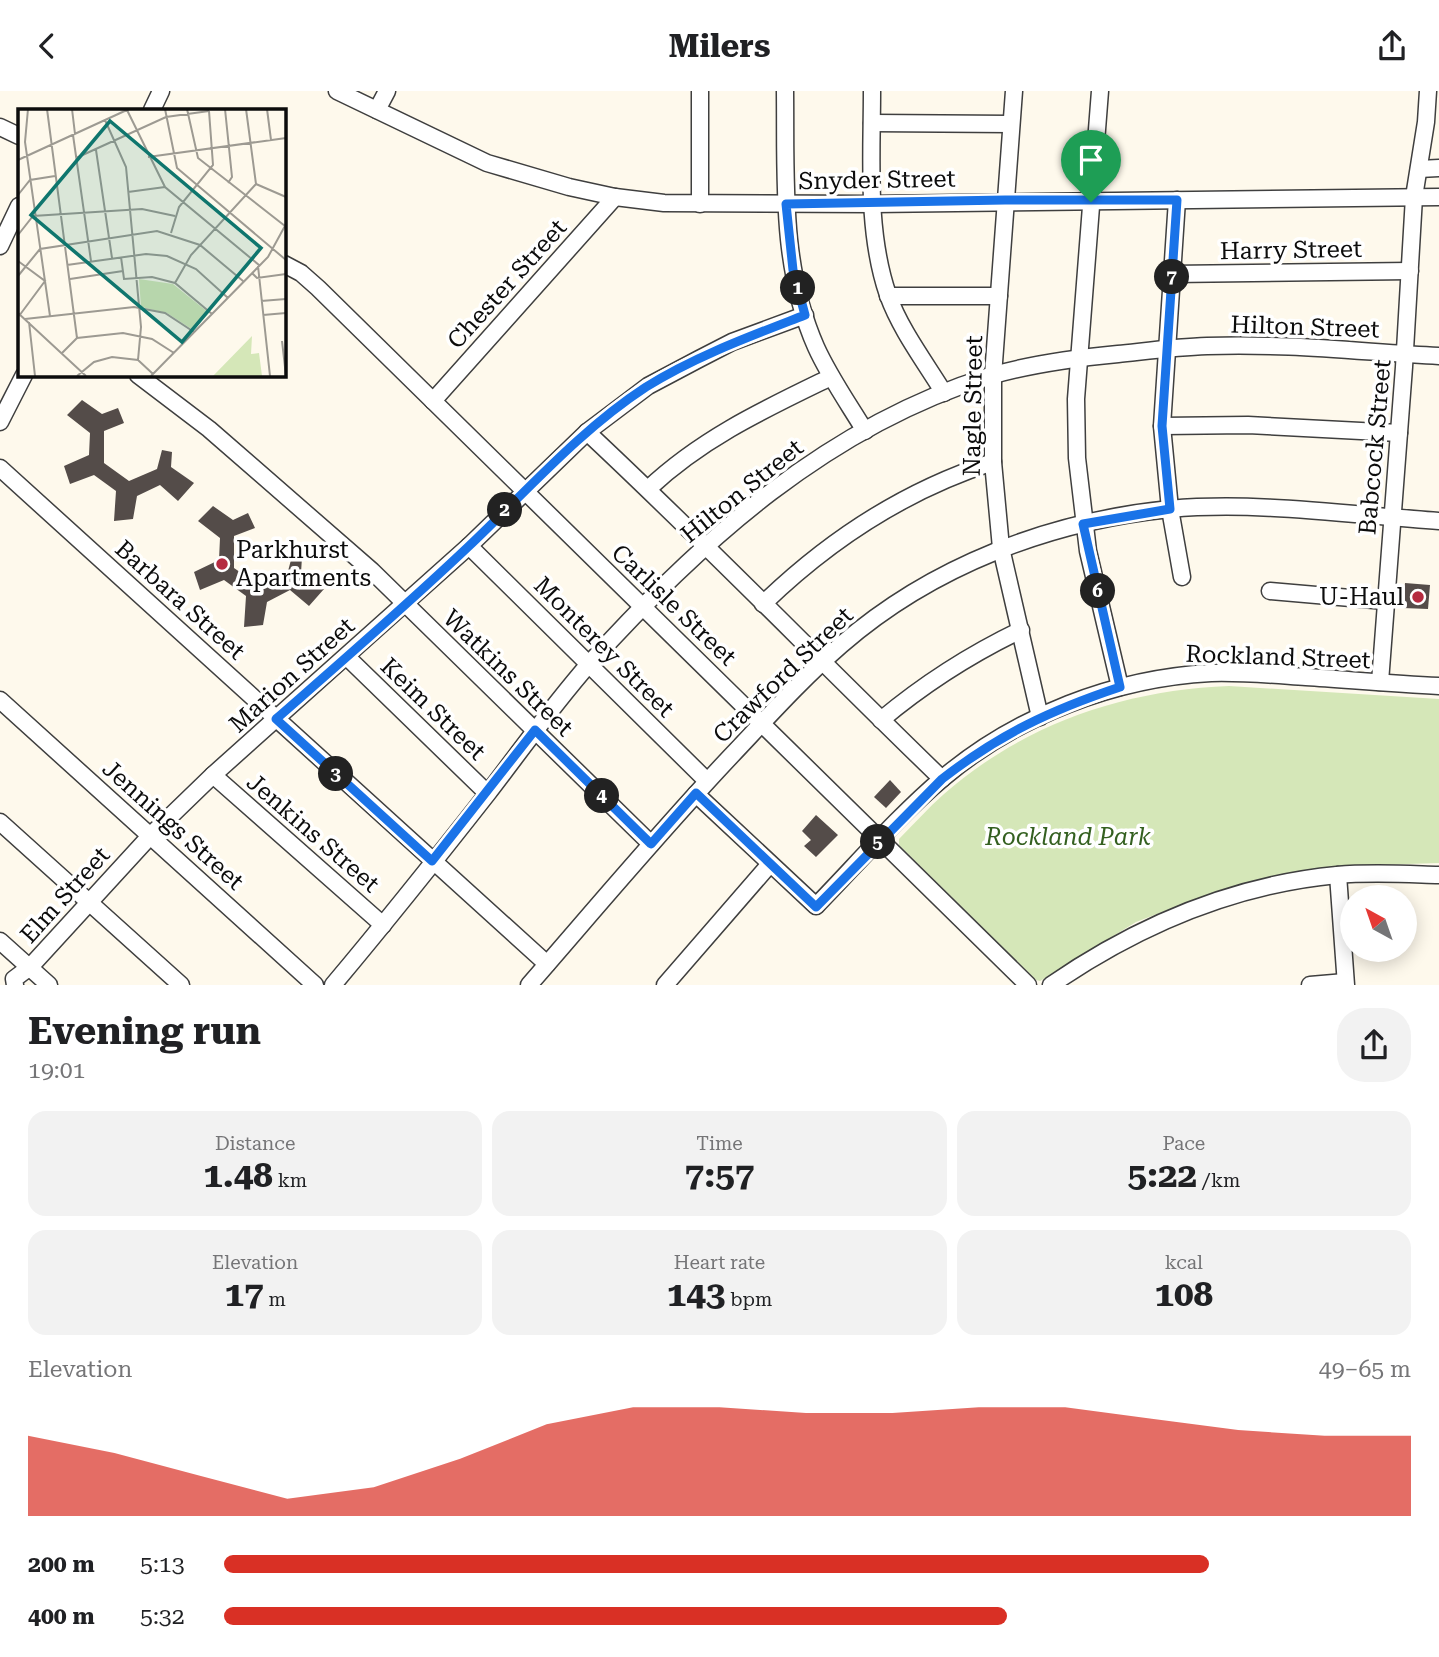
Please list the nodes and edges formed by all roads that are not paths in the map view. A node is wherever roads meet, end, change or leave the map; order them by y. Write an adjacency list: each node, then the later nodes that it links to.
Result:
1 (161, 91): 10 (street)
2 (337, 91): 11 (street, Snyder Street)
3 (387, 91): 11 (street)
4 (700, 91): 24 (street)
5 (785, 91): 25 (street)
6 (872, 91): 12 (street)
7 (1014, 91): 13 (street, Nagle Street)
8 (1100, 91): 23 (street)
9 (1428, 91): 17 (street, Babcock Street)
10 (152, 109)
11 (377, 110): 18 (street, Snyder Street)
12 (872, 123): 13 (street); 26 (street)
13 (1012, 124): 21 (street, Nagle Street)
14 (0, 127): 15 (street)
15 (18, 136)
16 (1439, 168): 17 (street)
17 (1419, 169): 19 (street, Babcock Street)
18 (615, 197): 24 (street, Snyder Street); 44 (street, Chester Street)
19 (1414, 197): 20 (street, Snyder Street); 22 (street, Snyder Street); 30 (street, Babcock Street)
20 (1439, 197)
21 (1005, 200): 23 (street, Snyder Street); 26 (street, Snyder Street); 33 (street, Nagle Street)
22 (1177, 200): 23 (street, Snyder Street); 31 (street)
23 (1091, 202): 38 (street)
24 (700, 204): 25 (street, Snyder Street)
25 (786, 204): 26 (street, Snyder Street); 34 (street)
26 (873, 204): 32 (street)
27 (18, 208): 28 (street)
28 (0, 246)
29 (285, 265): 44 (street, Carlisle Street)
30 (1410, 271): 31 (street, Harry Street); 36 (street, Babcock Street)
31 (1172, 274): 35 (street)
32 (888, 296): 33 (street); 43 (street)
33 (999, 296): 41 (street, Nagle Street)
34 (805, 315): 42 (street); 48 (street, Marion Street)
35 (1166, 349): 36 (street, Hilton Street); 38 (street, Hilton Street); 46 (street)
36 (1405, 354): 37 (street, Hilton Street); 49 (street, Babcock Street)
37 (1439, 356)
38 (1080, 358): 41 (street, Hilton Street); 57 (street)
39 (23, 376): 45 (street)
40 (139, 376): 64 (street, Watkins Street)
41 (993, 376): 43 (street, Hilton Street); 50 (street, Nagle Street)
42 (831, 377): 47 (street); 52 (street)
43 (944, 393): 47 (street, Hilton Street)
44 (433, 401): 53 (street, Carlisle Street)
45 (0, 422)
46 (1162, 426): 49 (street); 54 (street)
47 (865, 431): 59 (street, Hilton Street)
48 (587, 432): 52 (street); 53 (street, Marion Street)
49 (1399, 433): 55 (street, Babcock Street)
50 (993, 463): 60 (street, Nagle Street); 65 (street)
51 (0, 468): 76 (street, Barbara Street)
52 (648, 489): 59 (street)
53 (524, 491): 58 (street, Marion Street); 66 (street, Carlisle Street)
54 (1170, 509): 55 (street, Crawford Street); 57 (street, Crawford Street); 61 (street)
55 (1392, 518): 56 (street, Crawford Street); 63 (street, Babcock Street)
56 (1439, 521)
57 (1083, 524): 60 (street, Crawford Street); 72 (street)
58 (469, 546): 64 (street, Marion Street); 70 (street, Monterey Street)
59 (705, 547): 65 (street); 66 (street, Hilton Street)
60 (1001, 548): 67 (street, Nagle Street); 69 (street, Crawford Street)
61 (1182, 577)
62 (1270, 591): 63 (street)
63 (1385, 601): 71 (street, Babcock Street)
64 (406, 604): 68 (street, Marion Street); 79 (street, Watkins Street)
65 (763, 604): 69 (street)
66 (643, 608): 70 (street, Hilton Street); 78 (street, Carlisle Street)
67 (1021, 630): 75 (street, Nagle Street); 77 (street)
68 (347, 657): 76 (street, Marion Street); 83 (street, Keim Street)
69 (822, 663): 77 (street); 78 (street, Crawford Street)
70 (589, 665): 79 (street, Hilton Street); 82 (street, Monterey Street)
71 (1380, 683): 72 (street, Rockland Street); 73 (street, Rockland Street)
72 (1120, 687): 75 (street, Rockland Street)
73 (1439, 687)
74 (0, 700): 85 (street, Jennings Street)
75 (1040, 717): 81 (street, Rockland Street)
76 (276, 719): 80 (street, Marion Street); 88 (street, Barbara Street)
77 (881, 720): 81 (street)
78 (761, 724): 82 (street, Crawford Street); 86 (street, Carlisle Street)
79 (535, 730): 83 (street, Hilton Street); 87 (street, Watkins Street)
80 (213, 775): 85 (street, Marion Street); 94 (street, Jenkins Street)
81 (942, 779): 86 (street, Rockland Street)
82 (702, 787): 87 (street, Crawford Street); 89 (street, Monterey Street)
83 (487, 793): 88 (street, Hilton Street)
84 (0, 822): 92 (street)
85 (151, 835): 92 (street, Elm Street); 102 (street, Jennings Street)
86 (880, 840): 93 (street, Rockland Street); 106 (street, Carlisle Street)
87 (651, 844): 96 (street, Crawford Street)
88 (432, 861): 94 (street, Hilton Street); 96 (street, Barbara Street)
89 (770, 864): 93 (street, Monterey Street); 105 (street)
90 (1338, 875): 91 (street); 99 (street); 107 (street)
91 (1439, 875)
92 (89, 902): 97 (street, Elm Street); 101 (street)
93 (816, 907)
94 (383, 925): 103 (street, Hilton Street)
95 (0, 941): 97 (street)
96 (547, 964): 104 (street, Crawford Street)
97 (30, 967): 98 (street, Elm Street); 100 (street)
98 (10, 981)
99 (1345, 983): 108 (street)
100 (49, 985)
101 (181, 985)
102 (315, 985)
103 (333, 985)
104 (529, 985)
105 (665, 985)
106 (1028, 985)
107 (1051, 985)
108 (1310, 985)

